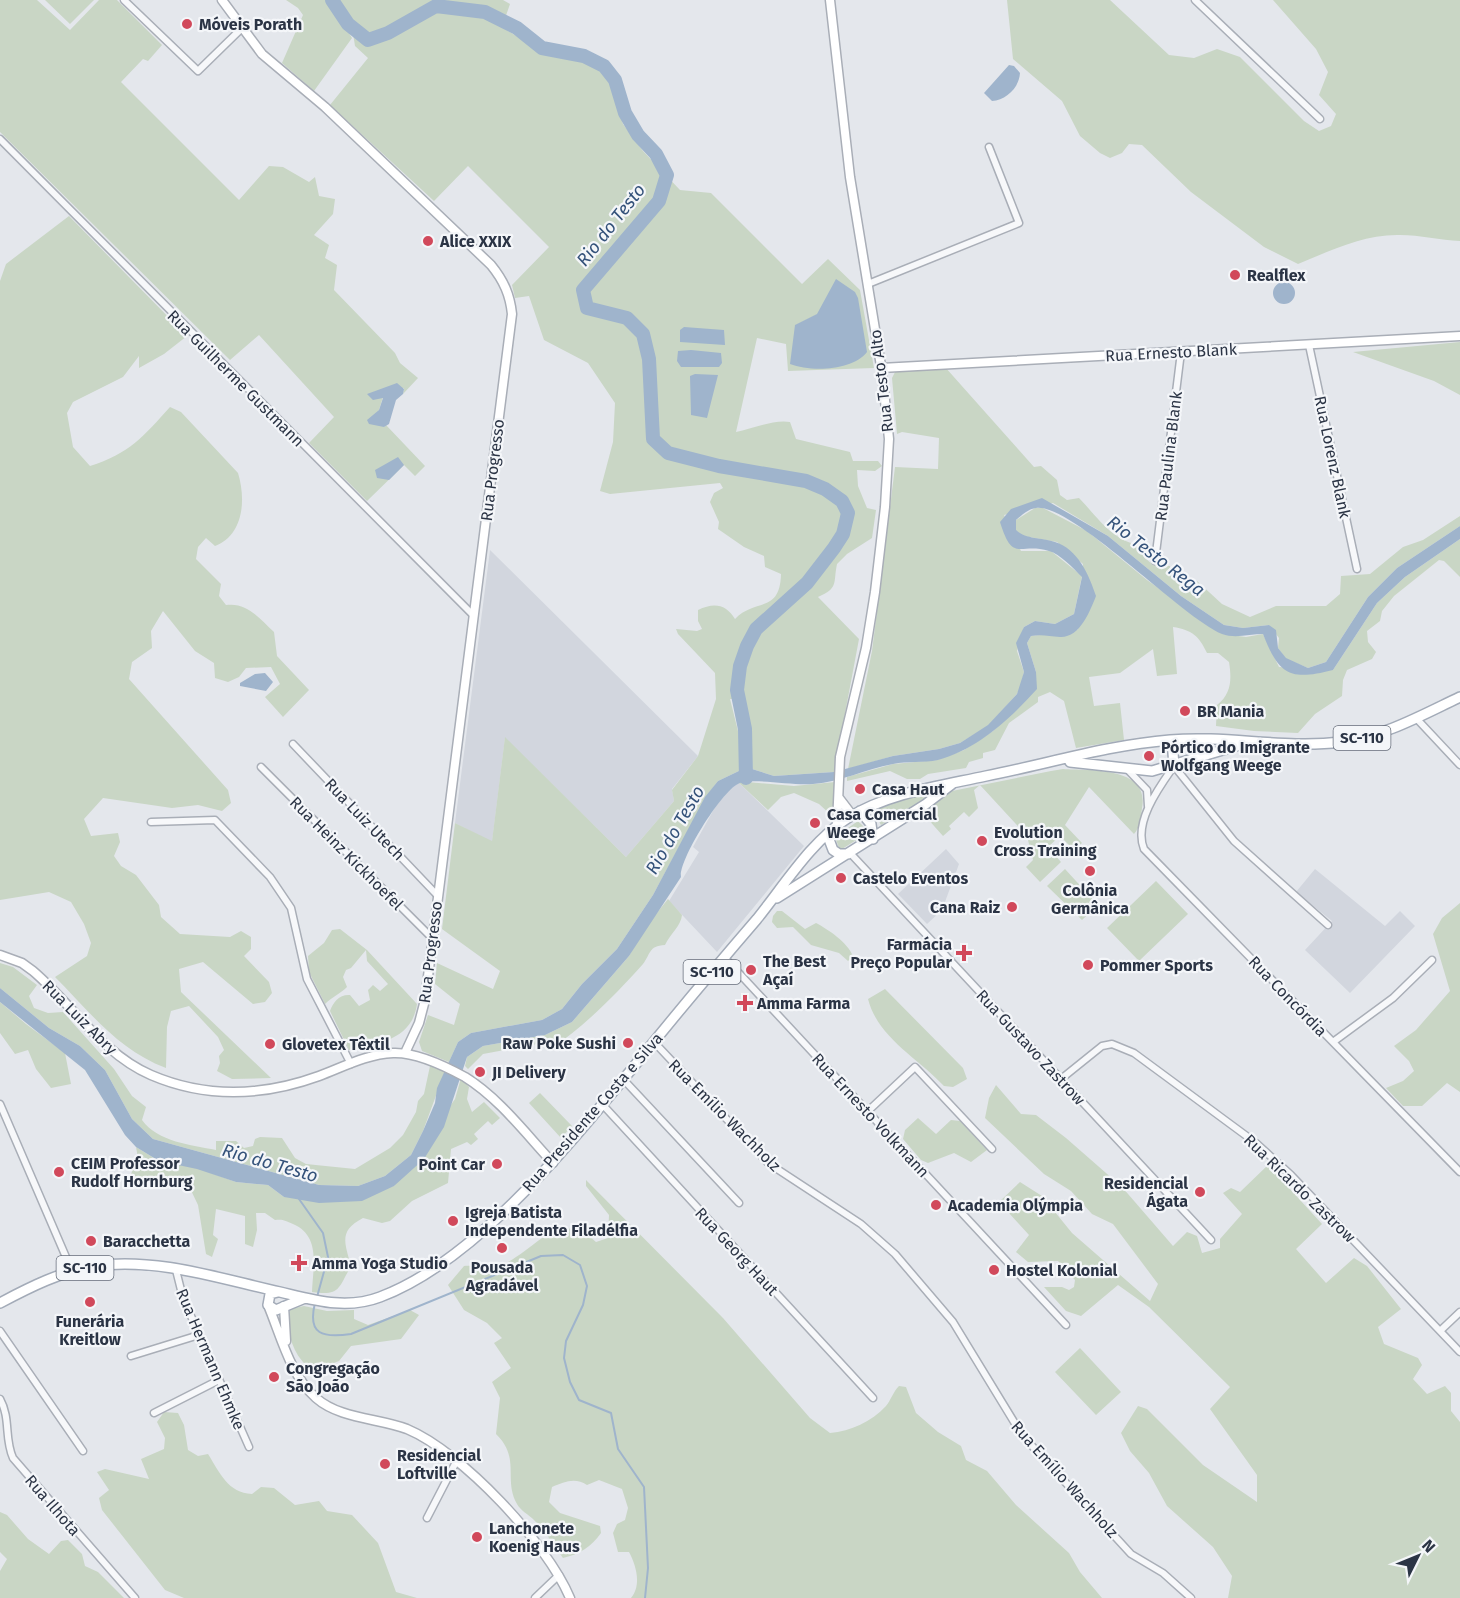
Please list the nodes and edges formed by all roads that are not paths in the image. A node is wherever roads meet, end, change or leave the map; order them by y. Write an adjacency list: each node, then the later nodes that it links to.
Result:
1 (124, 0): 5 (street)
2 (222, 0): 5 (street, Rua Progresso)
3 (830, 0): 9 (street, Rua Testo Alto)
4 (1195, 0): 6 (street)
5 (241, 29): 16 (street, Rua Progresso)
6 (1320, 118)
7 (0, 140): 16 (street, Rua Guilherme Gustmann)
8 (989, 147): 9 (street)
9 (868, 284): 13 (street, Rua Testo Alto)
10 (1460, 336): 11 (street, Rua Ernesto Blank)
11 (1309, 345): 12 (street, Rua Ernesto Blank); 15 (street, Rua Lorenz Blank)
12 (1181, 352): 13 (street, Rua Ernesto Blank); 14 (street, Rua Paulina Blank)
13 (881, 368): 29 (street, Rua Testo Alto)
14 (1155, 561)
15 (1357, 569)
16 (474, 616): 37 (street, Rua Progresso)
17 (1460, 697): 18 (main road, Rua Presidente Costa e Silva / SC-110)
18 (1416, 718): 20 (main road, Rua Presidente Costa e Silva / SC-110); 24 (street)
19 (1172, 740): 20 (main road, Rua Presidente Costa e Silva / SC-110); 22 (main road, Rua Presidente Costa e Silva / SC-110); 25 (main road)
20 (1256, 741): 25 (main road, Rua Presidente Costa e Silva / SC-110)
21 (293, 744): 37 (street, Rua Luiz Utech)
22 (1123, 747): 23 (main road, Rua Presidente Costa e Silva / SC-110); 27 (main road)
23 (1062, 760): 27 (main road, Rua Presidente Costa e Silva / SC-110); 28 (main road, Rua Presidente Costa e Silva / SC-110)
24 (1460, 765)
25 (1174, 766): 27 (main road, Rua Presidente Costa e Silva / SC-110); 30 (street, Rua Concórdia); 39 (street)
26 (261, 767): 40 (street, Rua Heinz Kickhoefel)
27 (1127, 769): 30 (street, Rua Concórdia)
28 (954, 783): 31 (main road, Rua Presidente Costa e Silva / SC-110); 35 (main road, Rua Presidente Costa e Silva / SC-110)
29 (839, 797): 31 (street); 33 (street, Rua Testo Alto)
30 (1148, 810): 45 (street, Rua Concórdia)
31 (856, 813): 33 (main road, Rua Presidente Costa e Silva / SC-110); 35 (main road)
32 (151, 822): 47 (street)
33 (837, 825): 34 (main road, Rua Presidente Costa e Silva / SC-110)
34 (827, 834): 36 (main road); 38 (main road, Rua Presidente Costa e Silva / SC-110)
35 (873, 839): 36 (main road, Rua Presidente Costa e Silva / SC-110)
36 (850, 854): 38 (main road, Rua Presidente Costa e Silva / SC-110); 49 (street, Rua Gustavo Zastrow)
37 (437, 895): 40 (street, Rua Progresso)
38 (770, 903): 42 (main road, Rua Presidente Costa e Silva / SC-110)
39 (1328, 926)
40 (432, 938): 46 (street, Rua Progresso)
41 (0, 955): 47 (street, Rua Luiz Abry)
42 (724, 957): 44 (main road, Rua Presidente Costa e Silva / SC-110); 52 (street, Rua Ernesto Volkmann)
43 (1432, 960): 45 (street)
44 (654, 1042): 48 (main road, Rua Presidente Costa e Silva / SC-110); 86 (street, Rua Emílio Wachholz)
45 (1333, 1042): 55 (street, Rua Concórdia)
46 (405, 1053): 47 (street, Rua Luiz Abry); 54 (street)
47 (351, 1064)
48 (623, 1079): 51 (main road, Rua Presidente Costa e Silva / SC-110); 56 (street)
49 (1061, 1079): 57 (street, Rua Gustavo Zastrow); 69 (street, Rua Ricardo Zastrow)
50 (0, 1104): 59 (street)
51 (602, 1104): 54 (main road, Rua Presidente Costa e Silva / SC-110); 75 (street, Rua Georg Haut)
52 (868, 1111): 53 (street); 67 (street, Rua Ernesto Volkmann)
53 (992, 1149)
54 (553, 1163): 62 (main road, Rua Presidente Costa e Silva / SC-110)
55 (1460, 1172)
56 (739, 1203)
57 (1211, 1240)
58 (176, 1270): 59 (main road, SC-110); 60 (main road, SC-110); 70 (street, Rua Hermann Ehmke)
59 (72, 1272): 63 (main road, SC-110)
60 (253, 1287): 61 (main road, SC-110); 64 (main road)
61 (279, 1292): 62 (main road, SC-110); 64 (main road); 65 (main road)
62 (312, 1300): 65 (main road, SC-110)
63 (0, 1303)
64 (268, 1304): 65 (main road); 72 (street)
65 (284, 1306): 72 (street)
66 (1460, 1312): 69 (street)
67 (1066, 1325)
68 (0, 1331): 79 (street)
69 (1440, 1331): 71 (street, Rua Ricardo Zastrow)
70 (199, 1335): 73 (street); 74 (street, Rua Hermann Ehmke)
71 (1460, 1352)
72 (287, 1354): 80 (street)
73 (131, 1356)
74 (219, 1380): 77 (street); 78 (street, Rua Hermann Ehmke)
75 (873, 1398)
76 (0, 1399): 83 (street, Rua Ilhota)
77 (154, 1413)
78 (249, 1447)
79 (83, 1451)
80 (456, 1462): 81 (street); 82 (street)
81 (427, 1518)
82 (559, 1575): 84 (street); 85 (street)
83 (135, 1598)
84 (535, 1598)
85 (570, 1598)
86 (1191, 1598)

